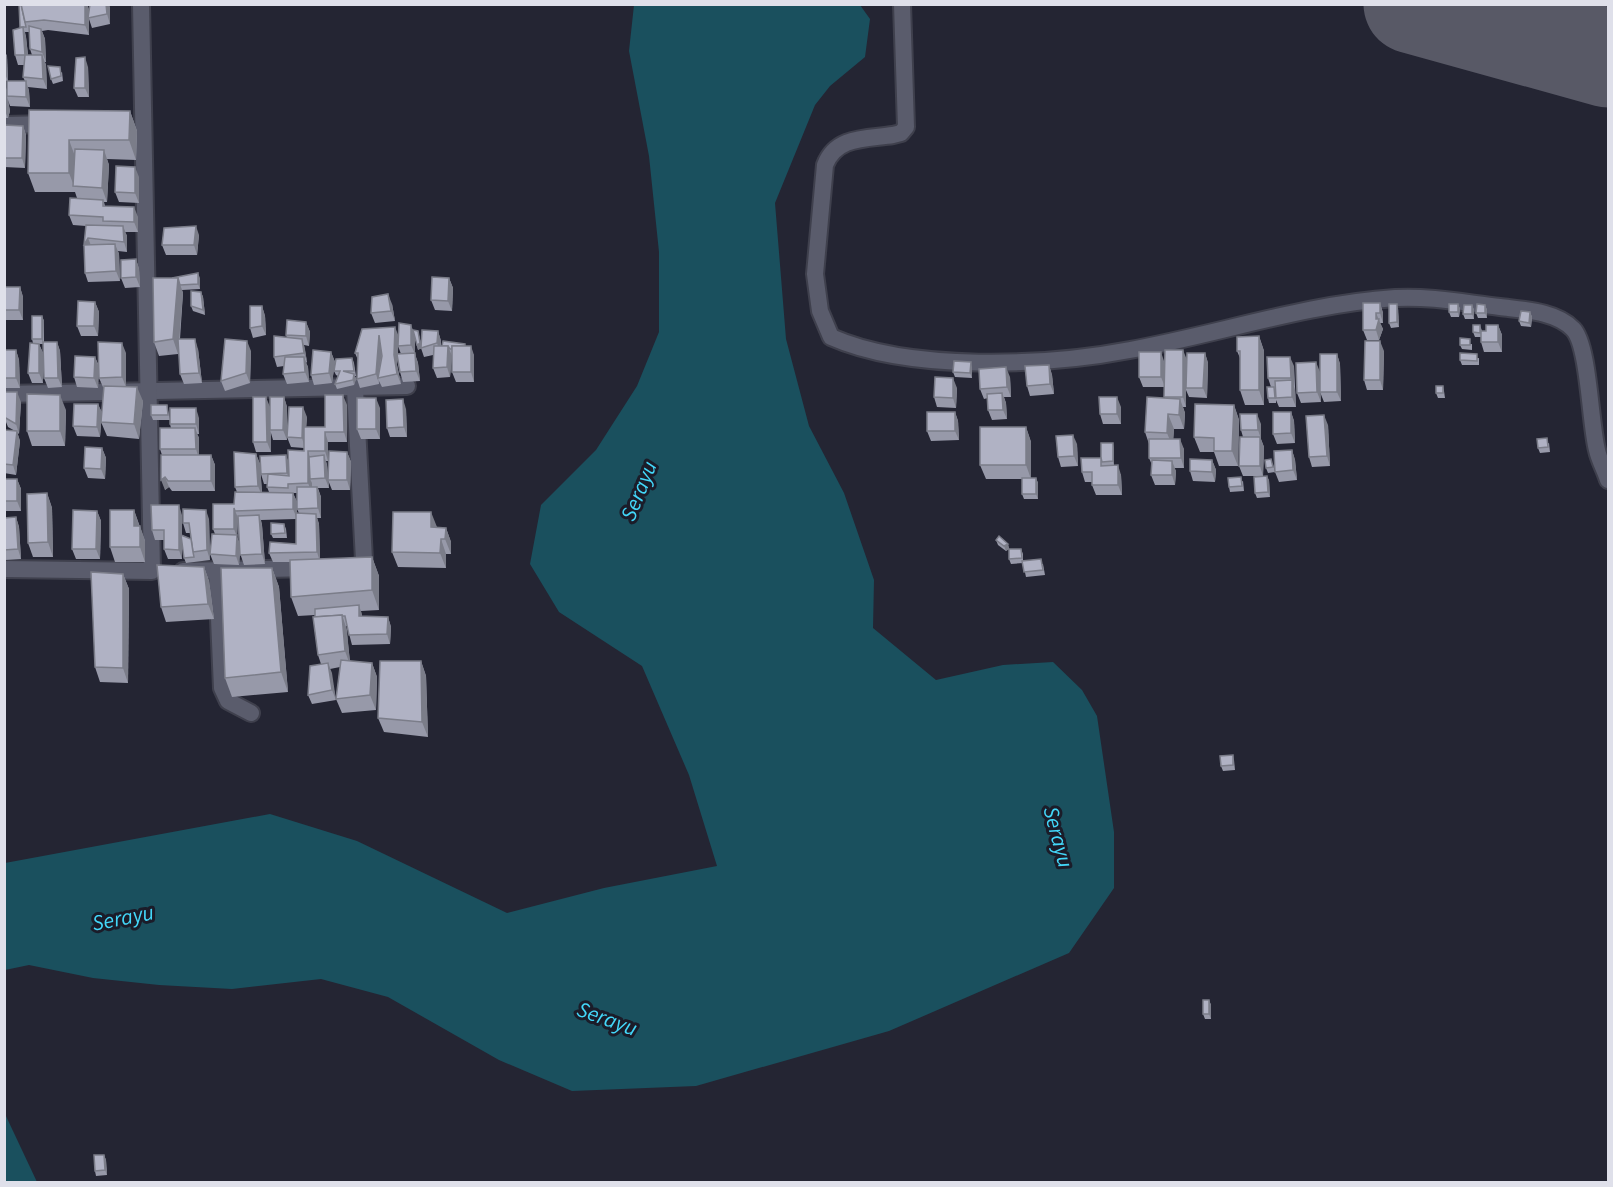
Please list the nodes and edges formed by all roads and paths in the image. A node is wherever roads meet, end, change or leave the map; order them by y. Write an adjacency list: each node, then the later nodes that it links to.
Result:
1 (141, 4): 4 (street)
2 (902, 4): 11 (street)
3 (121, 123): 4 (street)
4 (144, 123): 9 (street)
5 (63, 124): 6 (street)
6 (4, 125)
7 (407, 386): 8 (street)
8 (356, 389): 9 (street); 14 (street)
9 (147, 392): 10 (street); 13 (street)
10 (4, 394)
11 (1608, 480)
12 (4, 569): 13 (street)
13 (152, 571): 14 (street)
14 (217, 572): 15 (street)
15 (251, 713)

